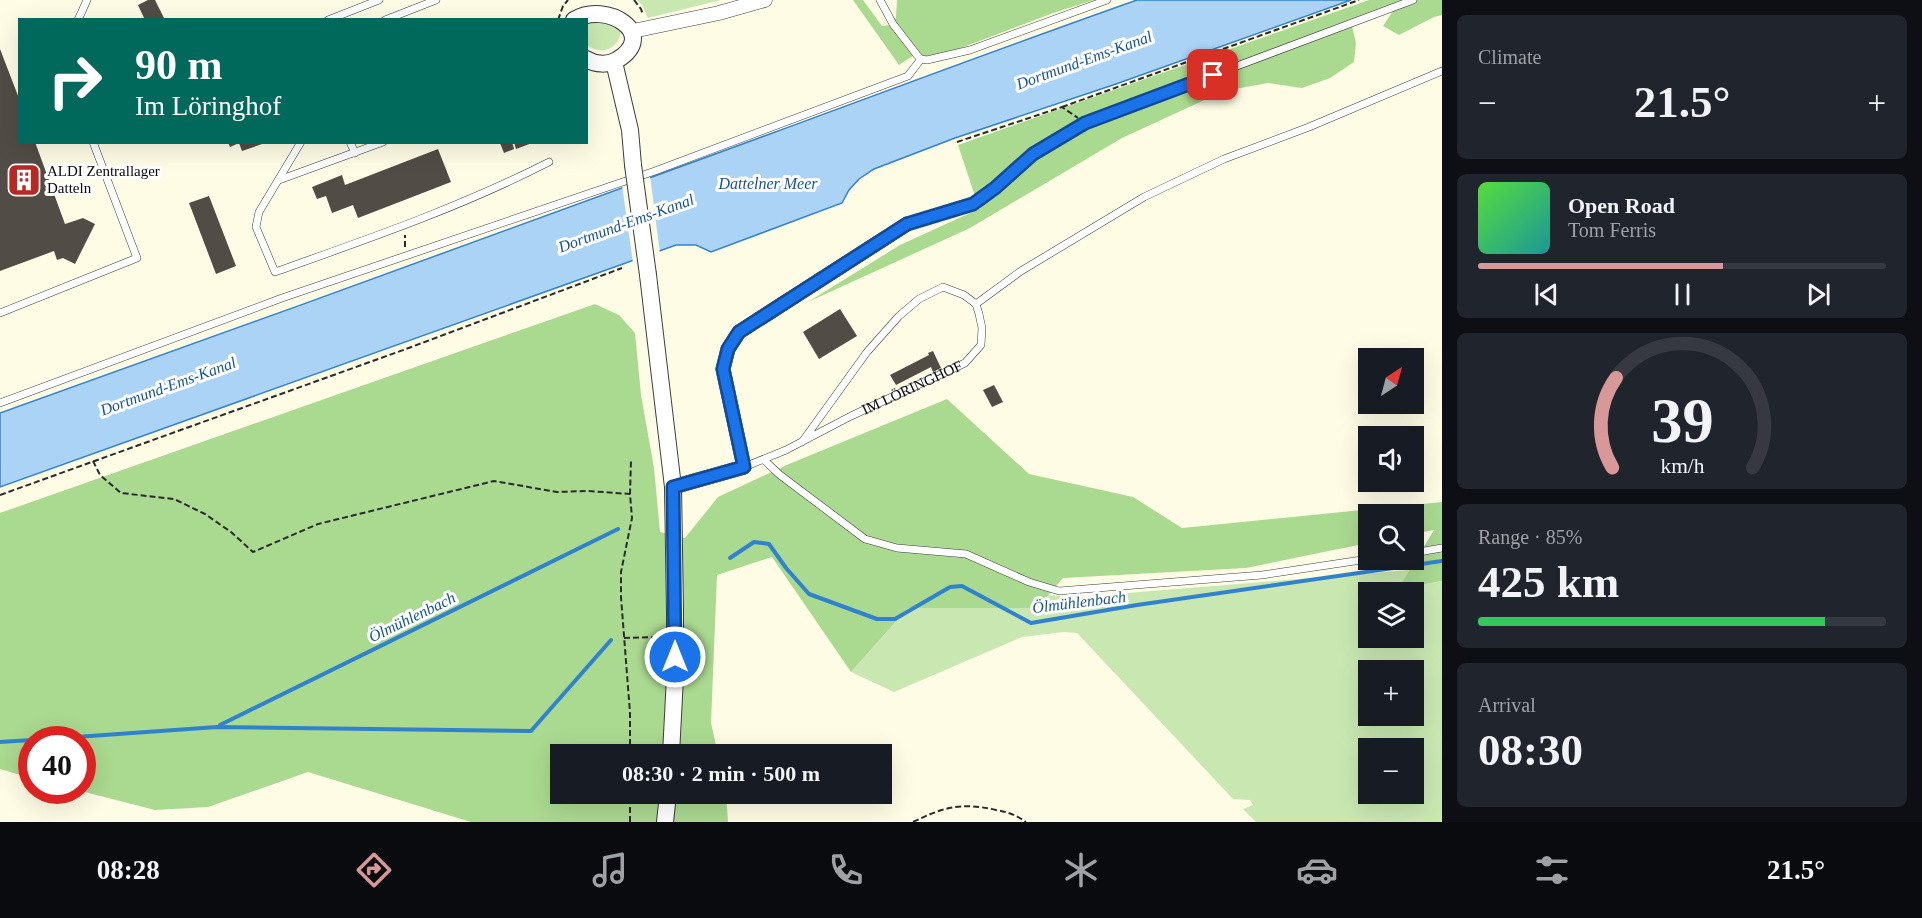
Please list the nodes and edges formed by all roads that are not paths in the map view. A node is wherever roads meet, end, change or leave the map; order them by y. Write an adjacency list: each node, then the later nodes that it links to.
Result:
1 (87, 0): 9 (lane)
2 (379, 0): 10 (lane)
3 (436, 0): 11 (lane)
4 (765, 0): 12 (street)
5 (880, 0): 13 (lane)
6 (1107, 0): 13 (lane)
7 (1413, 0): 24 (lane)
8 (580, 6): 12 (street)
9 (79, 18)
10 (333, 18)
11 (390, 18)
12 (633, 31): 15 (street)
13 (921, 59): 27 (lane)
14 (588, 60): 15 (street)
15 (614, 62): 31 (street, bridge)
16 (1442, 71): 25 (lane)
17 (94, 144): 26 (lane)
18 (300, 144): 23 (lane)
19 (351, 144): 21 (lane)
20 (378, 144): 21 (lane)
21 (355, 153): 23 (lane)
22 (549, 162): 23 (lane)
23 (279, 180)
24 (907, 224): 30 (street)
25 (976, 304): 28 (lane, IM LÖRINGHOF); 28 (lane, IM LÖRINGHOF)
26 (0, 313)
27 (0, 403)
28 (802, 442): 29 (lane, IM LÖRINGHOF)
29 (764, 460): 30 (lane, IM LÖRINGHOF); 34 (lane)
30 (744, 467): 31 (street, IM LÖRINGHOF)
31 (673, 487): 35 (street)
32 (1442, 548): 33 (lane)
33 (1424, 551)
34 (1358, 561)
35 (671, 744)
36 (667, 804): 37 (street)
37 (665, 822)

